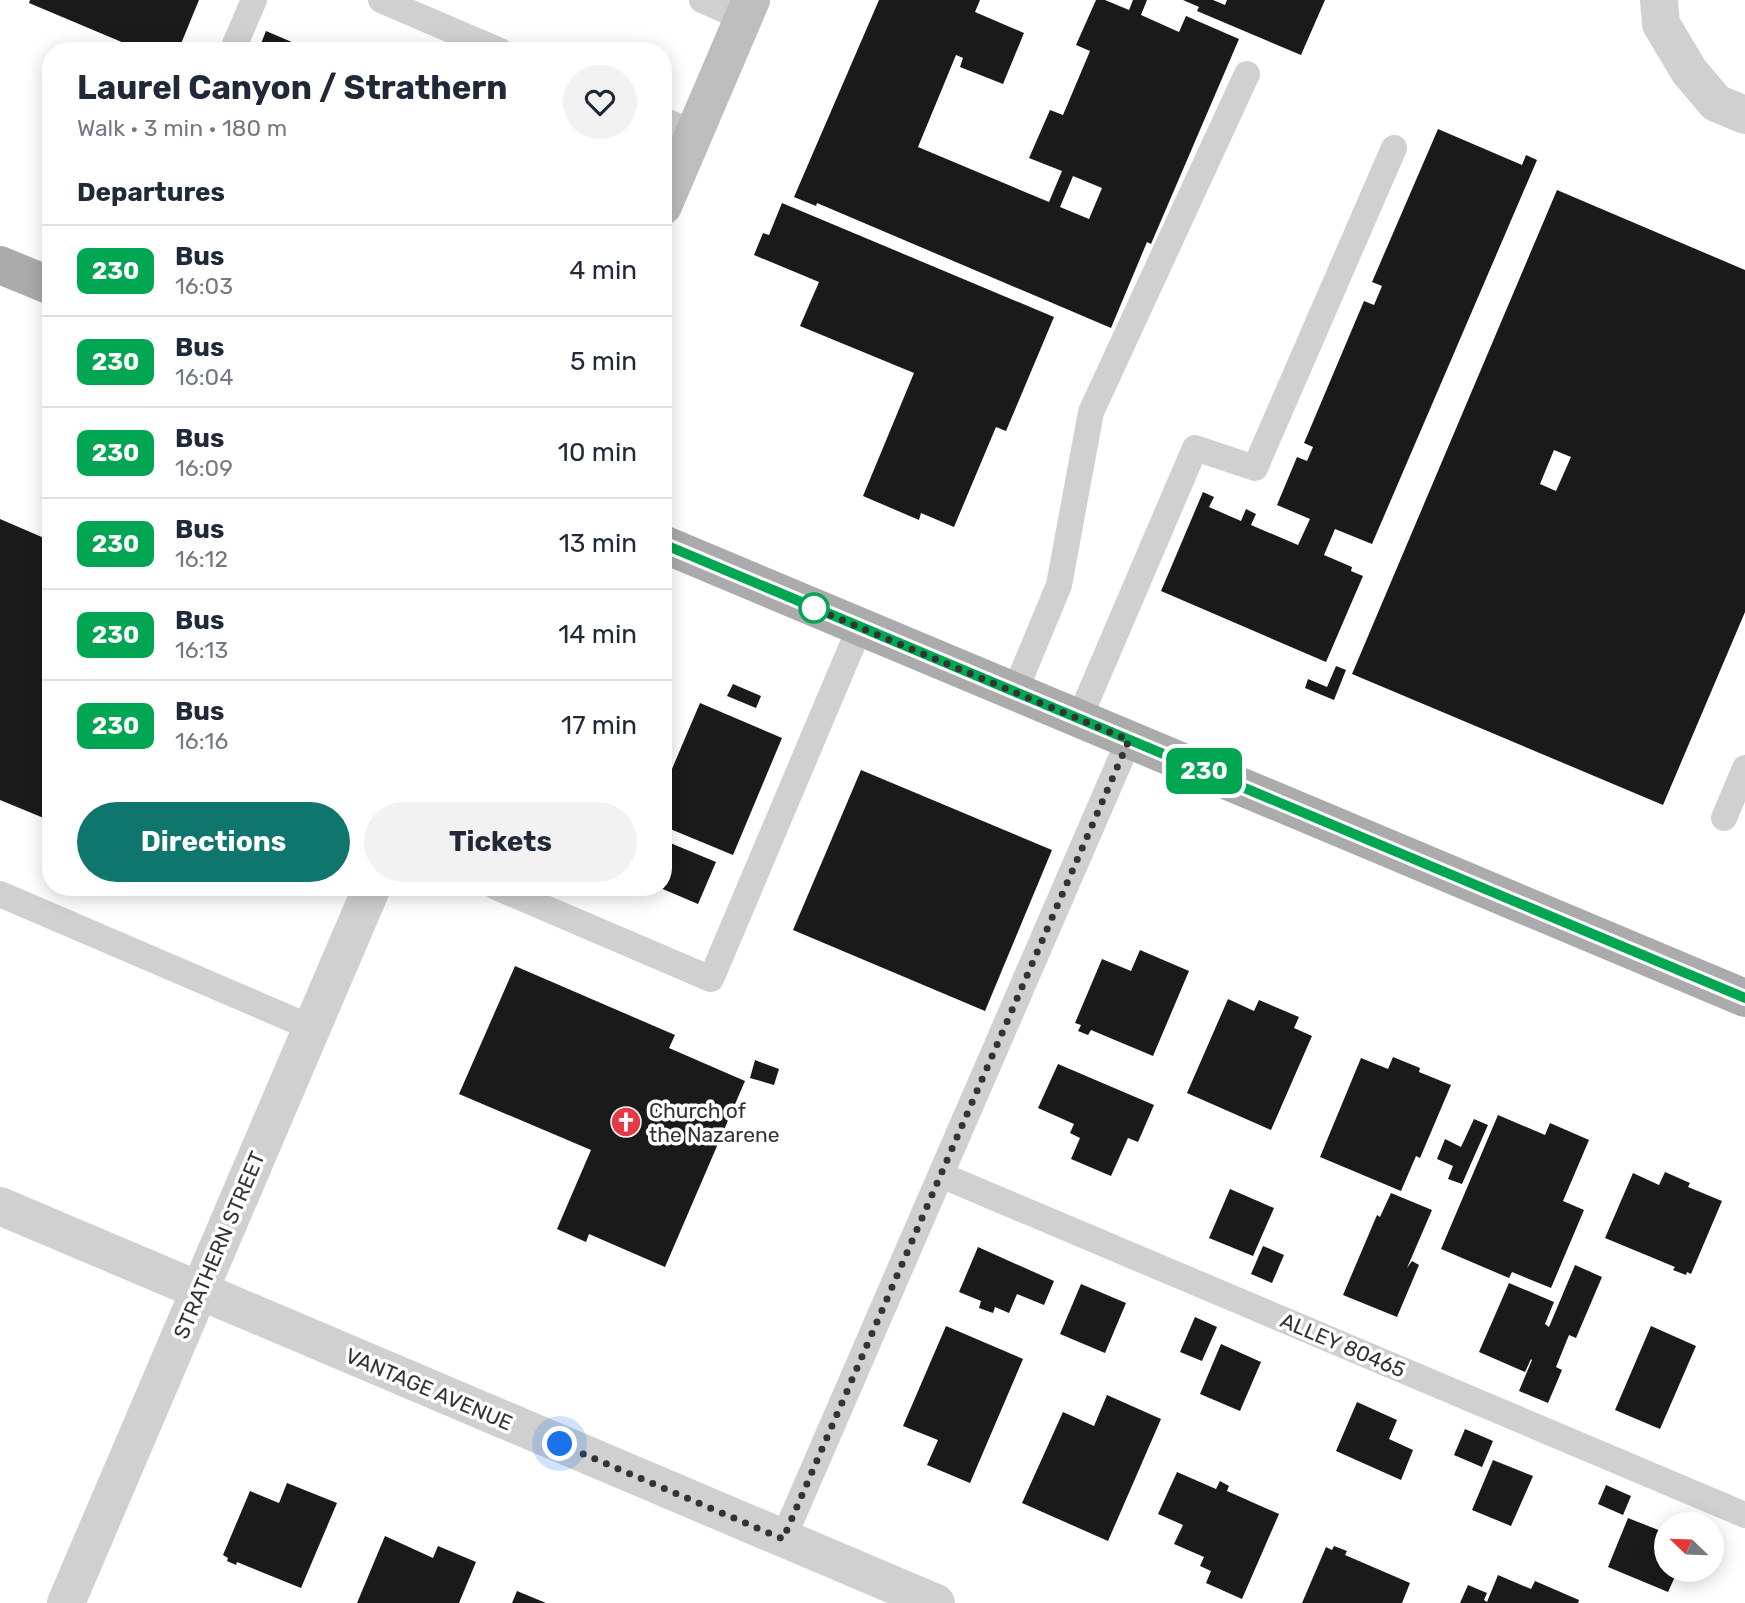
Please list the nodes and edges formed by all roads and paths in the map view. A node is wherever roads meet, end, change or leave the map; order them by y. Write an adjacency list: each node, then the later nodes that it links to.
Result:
1 (254, 0): 6 (lane)
2 (381, 0): 7 (lane)
3 (702, 0): 5 (lane)
4 (1659, 0): 9 (street)
5 (747, 9): 10 (main road)
6 (236, 42)
7 (479, 42)
8 (1247, 74): 17 (lane)
9 (1731, 109)
10 (679, 127): 12 (main road)
11 (1394, 148): 18 (lane)
12 (672, 162)
13 (0, 265): 14 (main road)
14 (42, 282)
15 (672, 548): 16 (main road)
16 (860, 627): 17 (main road); 24 (lane)
17 (1015, 691): 18 (main road)
18 (1079, 719): 19 (main road)
19 (1129, 740): 25 (main road); 27 (lane)
20 (1745, 768): 21 (lane)
21 (1724, 818)
22 (0, 894): 26 (lane)
23 (368, 896): 26 (street, STRATHERN STREET)
24 (517, 896)
25 (1745, 999)
26 (313, 1028): 29 (street, STRATHERN STREET)
27 (941, 1175): 30 (lane, ALLEY 80465); 31 (lane)
28 (0, 1206): 29 (street, VANTAGE AVENUE)
29 (199, 1291): 31 (street, VANTAGE AVENUE); 32 (street, STRATHERN STREET)
30 (1745, 1515)
31 (783, 1539): 33 (street, VANTAGE AVENUE)
32 (66, 1603)
33 (936, 1603)

